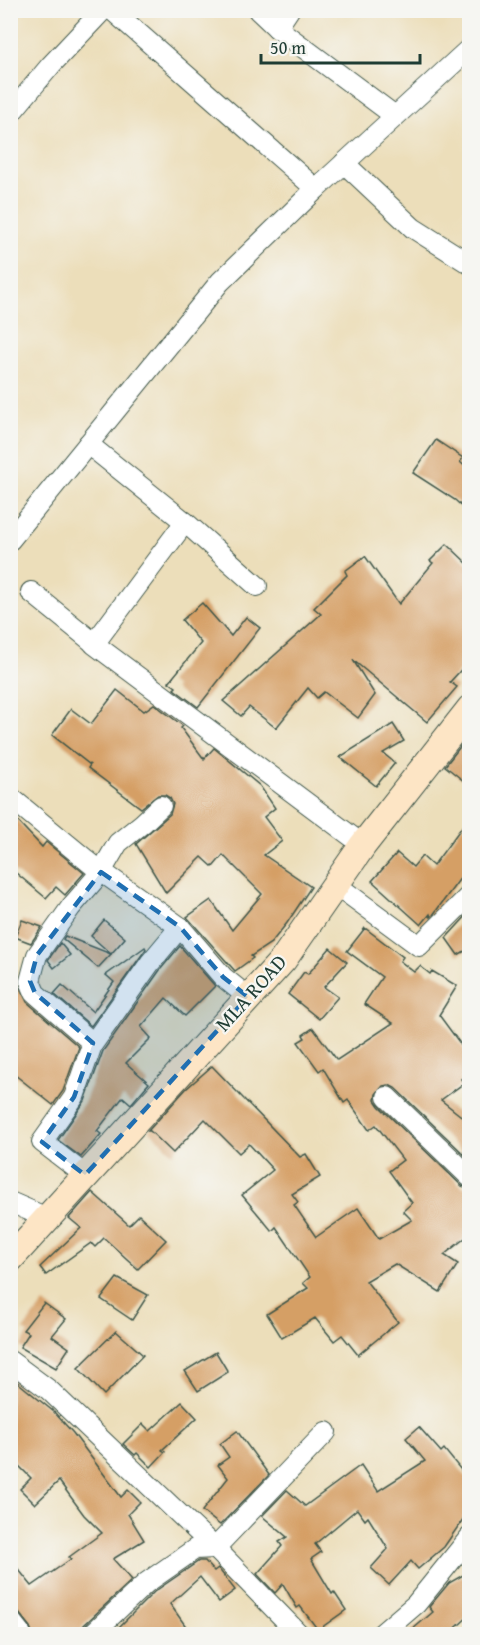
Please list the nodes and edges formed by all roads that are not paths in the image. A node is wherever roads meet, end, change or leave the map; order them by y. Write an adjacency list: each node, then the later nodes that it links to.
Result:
1 (103, 10): 7 (street)
2 (112, 10): 10 (street)
3 (258, 10): 5 (street)
4 (289, 10): 5 (street)
5 (277, 28): 8 (street)
6 (470, 48): 8 (street)
7 (10, 114)
8 (395, 116): 9 (street)
9 (344, 163): 10 (street); 11 (street)
10 (316, 189): 12 (street)
11 (470, 264)
12 (88, 444): 13 (street); 14 (street)
13 (185, 522): 15 (street); 17 (street)
14 (10, 540)
15 (257, 586)
16 (31, 592): 17 (street)
17 (94, 643): 21 (street)
18 (470, 709): 21 (street, MLA ROAD)
19 (10, 797): 22 (street)
20 (160, 806): 22 (street)
21 (363, 845): 23 (street, MLA ROAD)
22 (101, 872): 25 (street); 27 (street)
23 (335, 884): 24 (street); 26 (street, MLA ROAD)
24 (470, 895)
25 (180, 927): 26 (street); 27 (street)
26 (248, 997): 29 (street, MLA ROAD)
27 (93, 1043): 29 (street)
28 (387, 1097): 30 (street)
29 (85, 1175): 32 (street, MLA ROAD)
30 (470, 1177)
31 (10, 1202): 32 (street)
32 (46, 1218): 33 (street, MLA ROAD)
33 (10, 1259)
34 (10, 1361): 37 (street)
35 (326, 1432): 37 (street)
36 (470, 1538): 42 (street)
37 (215, 1548): 40 (street); 41 (street)
38 (10, 1620): 39 (street)
39 (21, 1635)
40 (92, 1635)
41 (299, 1635)
42 (381, 1635)

